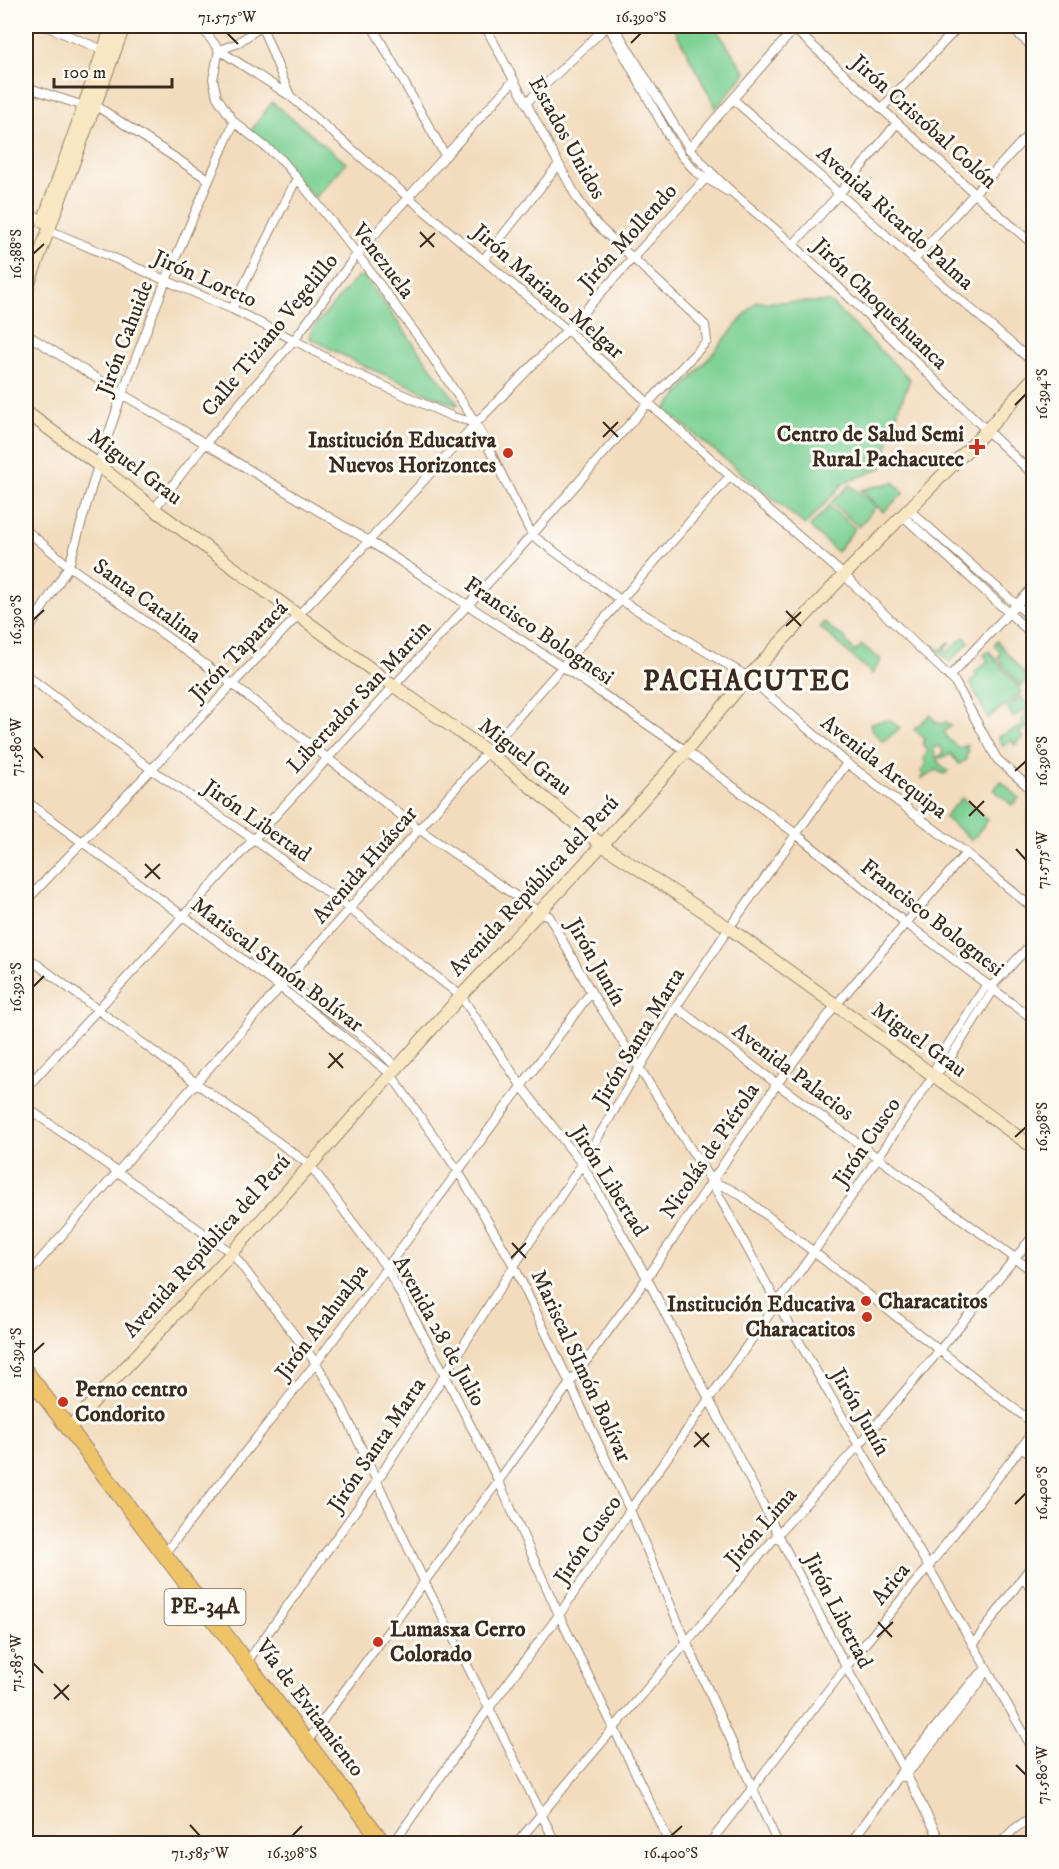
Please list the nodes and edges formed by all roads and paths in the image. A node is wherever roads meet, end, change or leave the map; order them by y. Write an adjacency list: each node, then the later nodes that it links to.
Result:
1 (45, 26): 14 (street)
2 (112, 26): 14 (street)
3 (124, 26): 14 (street)
4 (201, 26): 13 (street)
5 (262, 26): 13 (street); 17 (street)
6 (372, 26): 26 (street)
7 (485, 26): 15 (street, Estados Unidos)
8 (611, 26): 19 (street); 25 (street, Jirón Choquehuanca); 29 (street, Jirón Choquehuanca)
9 (959, 26): 21 (street)
10 (1009, 26): 12 (street)
11 (794, 27): 18 (street); 21 (street, Jirón Cristóbal Colón)
12 (1034, 48)
13 (219, 50): 17 (street, Jirón Mariano Melgar); 22 (street, Venezuela)
14 (109, 52): 20 (street)
15 (514, 80): 19 (street, Estados Unidos); 26 (street, Calle Tiziano Vegelillo)
16 (26, 87): 20 (street)
17 (290, 96): 33 (street, Jirón Mariano Melgar)
18 (733, 99): 25 (street); 31 (street, Avenida Ricardo Palma)
19 (526, 103): 27 (street, Estados Unidos)
20 (90, 106): 30 (street); 36 (street)
21 (882, 108): 23 (street, Jirón Cristóbal Colón)
22 (234, 122): 28 (street, Venezuela); 30 (street, Jirón Cahuide)
23 (897, 123): 31 (street); 32 (street, Jirón Cristóbal Colón)
24 (1034, 128): 32 (street)
25 (689, 149): 34 (street, Jirón Choquehuanca)
26 (445, 156): 33 (street, Calle Tiziano Vegelillo)
27 (559, 164): 40 (street, Estados Unidos); 41 (street)
28 (297, 178): 39 (street, Venezuela); 46 (street)
29 (706, 178): 34 (street, Jirón Choquehuanca); 40 (street, Jirón Mollendo)
30 (209, 180): 44 (street, Jirón Cahuide)
31 (840, 193): 37 (street); 42 (street, Avenida Ricardo Palma)
32 (974, 193): 38 (street, Jirón Cristóbal Colón); 42 (street)
33 (408, 197): 39 (street, Calle Tiziano Vegelillo); 41 (street, Jirón Mariano Melgar)
34 (747, 205): 37 (street, Jirón Choquehuanca)
35 (26, 213): 36 (street, Jirón Loreto)
36 (48, 224): 43 (street); 44 (street, Jirón Loreto); 45 (street)
37 (793, 244): 57 (street, Jirón Choquehuanca)
38 (1034, 245)
39 (357, 254): 50 (street, Calle Tiziano Vegelillo); 56 (street, Venezuela)
40 (633, 258): 47 (street, Estados Unidos); 48 (street, Jirón Mollendo)
41 (484, 259): 48 (street, Jirón Mariano Melgar)
42 (914, 260): 51 (street, Avenida Ricardo Palma)
43 (26, 268)
44 (166, 280): 46 (street, Jirón Loreto); 53 (street, Jirón Cahuide)
45 (26, 291)
46 (232, 309): 50 (street, Jirón Loreto)
47 (705, 325): 54 (street, Libertador San Martin)
48 (567, 330): 54 (street, Jirón Mariano Melgar); 56 (street, Jirón Mollendo)
49 (26, 334): 53 (street, Francisco Bolognesi)
50 (294, 340): 56 (street, Jirón Loreto); 58 (street, Calle Tiziano Vegelillo)
51 (1034, 363)
52 (1034, 377): 57 (street, Avenida República del Perú)
53 (122, 394): 58 (street, Francisco Bolognesi); 59 (street, Jirón Cahuide)
54 (648, 403): 61 (street, Jirón Mariano Melgar); 65 (street, Libertador San Martin)
55 (26, 412): 59 (street, Miguel Grau)
56 (476, 423): 65 (street, Venezuela); 66 (street, Jirón Taparacá)
57 (986, 431): 60 (street, Jirón Choquehuanca); 63 (street, Avenida República del Perú)
58 (206, 444): 62 (street, Calle Tiziano Vegelillo); 66 (street, Francisco Bolognesi)
59 (98, 465): 62 (street, Miguel Grau); 67 (street, Jirón Cahuide)
60 (1034, 475)
61 (730, 476): 68 (street, Jirón Mariano Melgar); 70 (street, Avenida Huáscar)
62 (154, 509): 74 (street, Miguel Grau)
63 (905, 512): 68 (street, Avenida República del Perú); 72 (street); 73 (street)
64 (26, 530): 67 (street, Santa Catalina)
65 (532, 535): 70 (street, Avenida Arequipa); 71 (street, Libertador San Martin)
66 (369, 541): 71 (street, Francisco Bolognesi); 74 (street, Jirón Taparacá)
67 (69, 566): 76 (street, Jirón Cahuide); 82 (street, Santa Catalina)
68 (843, 575): 80 (street, Avenida República del Perú); 81 (street, Jirón Mariano Melgar)
69 (1034, 586): 72 (street)
70 (622, 601): 78 (street, Avenida Huáscar); 80 (street, Avenida Arequipa)
71 (469, 604): 78 (street, Francisco Bolognesi); 83 (street, Libertador San Martin)
72 (1017, 604): 73 (street); 75 (street)
73 (1008, 613): 77 (street); 81 (street)
74 (299, 614): 82 (street, Jirón Taparacá); 83 (street, Miguel Grau)
75 (1034, 620)
76 (26, 634)
77 (1034, 636)
78 (563, 667): 84 (street, Francisco Bolognesi); 85 (street, Avenida Huáscar)
79 (26, 675): 88 (street, Jirón Libertad)
80 (748, 677): 84 (street, Avenida República del Perú); 87 (street, Avenida Arequipa)
81 (949, 677): 89 (street, Jirón Mariano Melgar)
82 (232, 684): 86 (street, Santa Catalina); 88 (street, Jirón Taparacá)
83 (394, 686): 85 (street, Miguel Grau); 86 (street, Libertador San Martin)
84 (686, 751): 92 (street, Francisco Bolognesi); 95 (street, Avenida República del Perú)
85 (488, 752): 91 (street, Avenida Huáscar); 95 (street, Miguel Grau)
86 (327, 758): 91 (street, Santa Catalina); 93 (street, Libertador San Martin)
87 (847, 763): 92 (street, Jirón Santa Marta); 96 (street, Avenida Arequipa)
88 (151, 769): 93 (street, Jirón Libertad); 94 (street, Jirón Taparacá)
89 (1034, 792)
90 (26, 801): 94 (street, Mariscal SImón Bolívar)
91 (420, 830): 98 (street, Avenida Huáscar); 100 (street, Santa Catalina)
92 (796, 834): 102 (street, Francisco Bolognesi); 103 (street, Jirón Santa Marta)
93 (253, 839): 98 (street, Jirón Libertad); 101 (street, Libertador San Martin)
94 (81, 842): 97 (street, Jirón Taparacá); 101 (street, Mariscal SImón Bolívar)
95 (602, 845): 100 (street, Avenida República del Perú); 103 (street, Miguel Grau)
96 (966, 853): 99 (street, Avenida Arequipa); 102 (street, Nicolás de Piérola)
97 (26, 901)
98 (350, 909): 106 (street, Avenida Huáscar); 110 (street, Jirón Libertad)
99 (1034, 909)
100 (539, 912): 109 (street, Jirón Junín); 110 (street, Avenida República del Perú)
101 (182, 916): 106 (street, Mariscal SImón Bolívar); 113 (street, Libertador San Martin)
102 (907, 924): 107 (street, Francisco Bolognesi); 111 (street, Nicolás de Piérola)
103 (729, 928): 111 (street, Miguel Grau); 112 (street, Jirón Santa Marta)
104 (1034, 941): 107 (street, Jirón Cusco)
105 (26, 956): 113 (street, Avenida 28 de Julio)
106 (280, 987): 116 (street, Mariscal SImón Bolívar); 118 (street, Avenida Huáscar)
107 (991, 987): 114 (street, Francisco Bolognesi); 117 (street, Jirón Cusco)
108 (301, 992): 116 (street)
109 (591, 992): 115 (street, Jirón Junín); 120 (street, Jirón Atahualpa)
110 (461, 996): 116 (street, Avenida República del Perú); 120 (street, Jirón Libertad)
111 (836, 1006): 117 (street, Miguel Grau); 119 (street, Nicolás de Piérola)
112 (676, 1007): 115 (street, Jirón Santa Marta); 119 (street, Avenida Palacios)
113 (97, 1009): 118 (street, Avenida 28 de Julio); 121 (street, Libertador San Martin)
114 (1034, 1020)
115 (639, 1069): 125 (street, Jirón Santa Marta); 129 (street, Jirón Junín)
116 (393, 1070): 126 (street, Avenida República del Perú); 127 (street, Mariscal SImón Bolívar)
117 (933, 1076): 123 (street, Miguel Grau); 124 (street, Jirón Cusco)
118 (196, 1083): 126 (street, Avenida 28 de Julio); 128 (street, Avenida Huáscar)
119 (777, 1084): 124 (street, Avenida Palacios); 129 (street, Nicolás de Piérola)
120 (522, 1087): 125 (street, Jirón Libertad); 127 (street, Jirón Atahualpa)
121 (26, 1088)
122 (26, 1107): 128 (street)
123 (1034, 1149)
124 (879, 1158): 132 (street, Jirón Cusco); 133 (street, Avenida Palacios)
125 (582, 1164): 134 (street, Jirón Santa Marta); 138 (street, Jirón Libertad)
126 (310, 1165): 131 (street, Avenida República del Perú); 135 (street, Avenida 28 de Julio)
127 (458, 1171): 134 (street, Mariscal SImón Bolívar); 135 (street, Jirón Atahualpa)
128 (117, 1173): 131 (street); 137 (street, Avenida Huáscar)
129 (711, 1181): 132 (street); 138 (street, Nicolás de Piérola); 139 (street, Jirón Junín)
130 (1034, 1235): 133 (street, Jirón Lima)
131 (232, 1253): 141 (street); 147 (street, Avenida República del Perú)
132 (813, 1253): 139 (street, Jirón Cusco); 140 (street)
133 (1015, 1258): 136 (street, Avenida Palacios); 140 (street, Jirón Lima)
134 (514, 1266): 143 (street, Jirón Santa Marta); 144 (street, Mariscal SImón Bolívar)
135 (386, 1267): 141 (street, Jirón Atahualpa); 143 (street, Avenida 28 de Julio)
136 (1034, 1272)
137 (26, 1276)
138 (647, 1278): 144 (street, Nicolás de Piérola); 145 (street, Jirón Libertad)
139 (777, 1303): 145 (street, Jirón Cusco); 149 (street, Jirón Junín)
140 (939, 1352): 146 (street); 149 (street, Jirón Lima)
141 (316, 1363): 153 (street); 156 (street, Jirón Atahualpa)
142 (26, 1372): 147 (highway, Vía de Evitamiento / PE-34A)
143 (445, 1375): 152 (street, Avenida 28 de Julio); 153 (street, Jirón Santa Marta)
144 (569, 1384): 152 (street, Nicolás de Piérola); 154 (street, Mariscal SImón Bolívar)
145 (708, 1400): 154 (street, Jirón Cusco); 155 (street, Jirón Libertad)
146 (1034, 1424)
147 (69, 1428): 156 (highway, Vía de Evitamiento / PE-34A)
148 (1034, 1431): 150 (street, Arica)
149 (859, 1445): 155 (street, Jirón Lima); 158 (street, Jirón Junín)
150 (1022, 1447): 151 (street); 158 (street, Arica)
151 (1034, 1456)
152 (498, 1480): 160 (street, Nicolás de Piérola); 162 (street, Avenida 28 de Julio)
153 (377, 1481): 160 (street); 165 (street, Jirón Santa Marta)
154 (630, 1510): 162 (street, Jirón Cusco); 163 (street, Mariscal SImón Bolívar)
155 (778, 1534): 163 (street, Jirón Lima); 166 (street, Jirón Libertad)
156 (164, 1554): 165 (highway, Vía de Evitamiento / PE-34A)
157 (1034, 1563): 159 (street)
158 (928, 1567): 164 (street, Jirón Junín); 166 (street, Arica)
159 (1023, 1577): 161 (street); 164 (street)
160 (424, 1581): 168 (street); 170 (street, Nicolás de Piérola)
161 (1034, 1594)
162 (559, 1615): 168 (street, Jirón Cusco); 169 (street, Avenida 28 de Julio)
163 (686, 1641): 169 (street, Jirón Lima); 173 (street, Mariscal SImón Bolívar)
164 (973, 1645): 167 (street, Jirón Junín)
165 (247, 1662): 170 (highway, Vía de Evitamiento / PE-34A)
166 (846, 1666): 172 (street, Jirón Libertad); 173 (street, Arica)
167 (986, 1669): 171 (street, Jirón Junín); 172 (street)
168 (489, 1708): 174 (street); 177 (street, Jirón Cusco)
169 (614, 1730): 174 (street, Jirón Lima); 180 (street, Avenida 28 de Julio)
170 (307, 1742): 176 (highway, Vía de Evitamiento / PE-34A)
171 (1034, 1750)
172 (904, 1771): 183 (street); 184 (street, Jirón Libertad)
173 (752, 1789): 181 (street, Arica); 182 (street, Mariscal SImón Bolívar)
174 (541, 1814): 178 (street, Jirón Lima); 179 (street)
175 (1034, 1815): 185 (street)
176 (384, 1844)
177 (393, 1844)
178 (516, 1844)
179 (556, 1844)
180 (670, 1844)
181 (709, 1844)
182 (778, 1844)
183 (850, 1844)
184 (942, 1844)
185 (1000, 1844)

